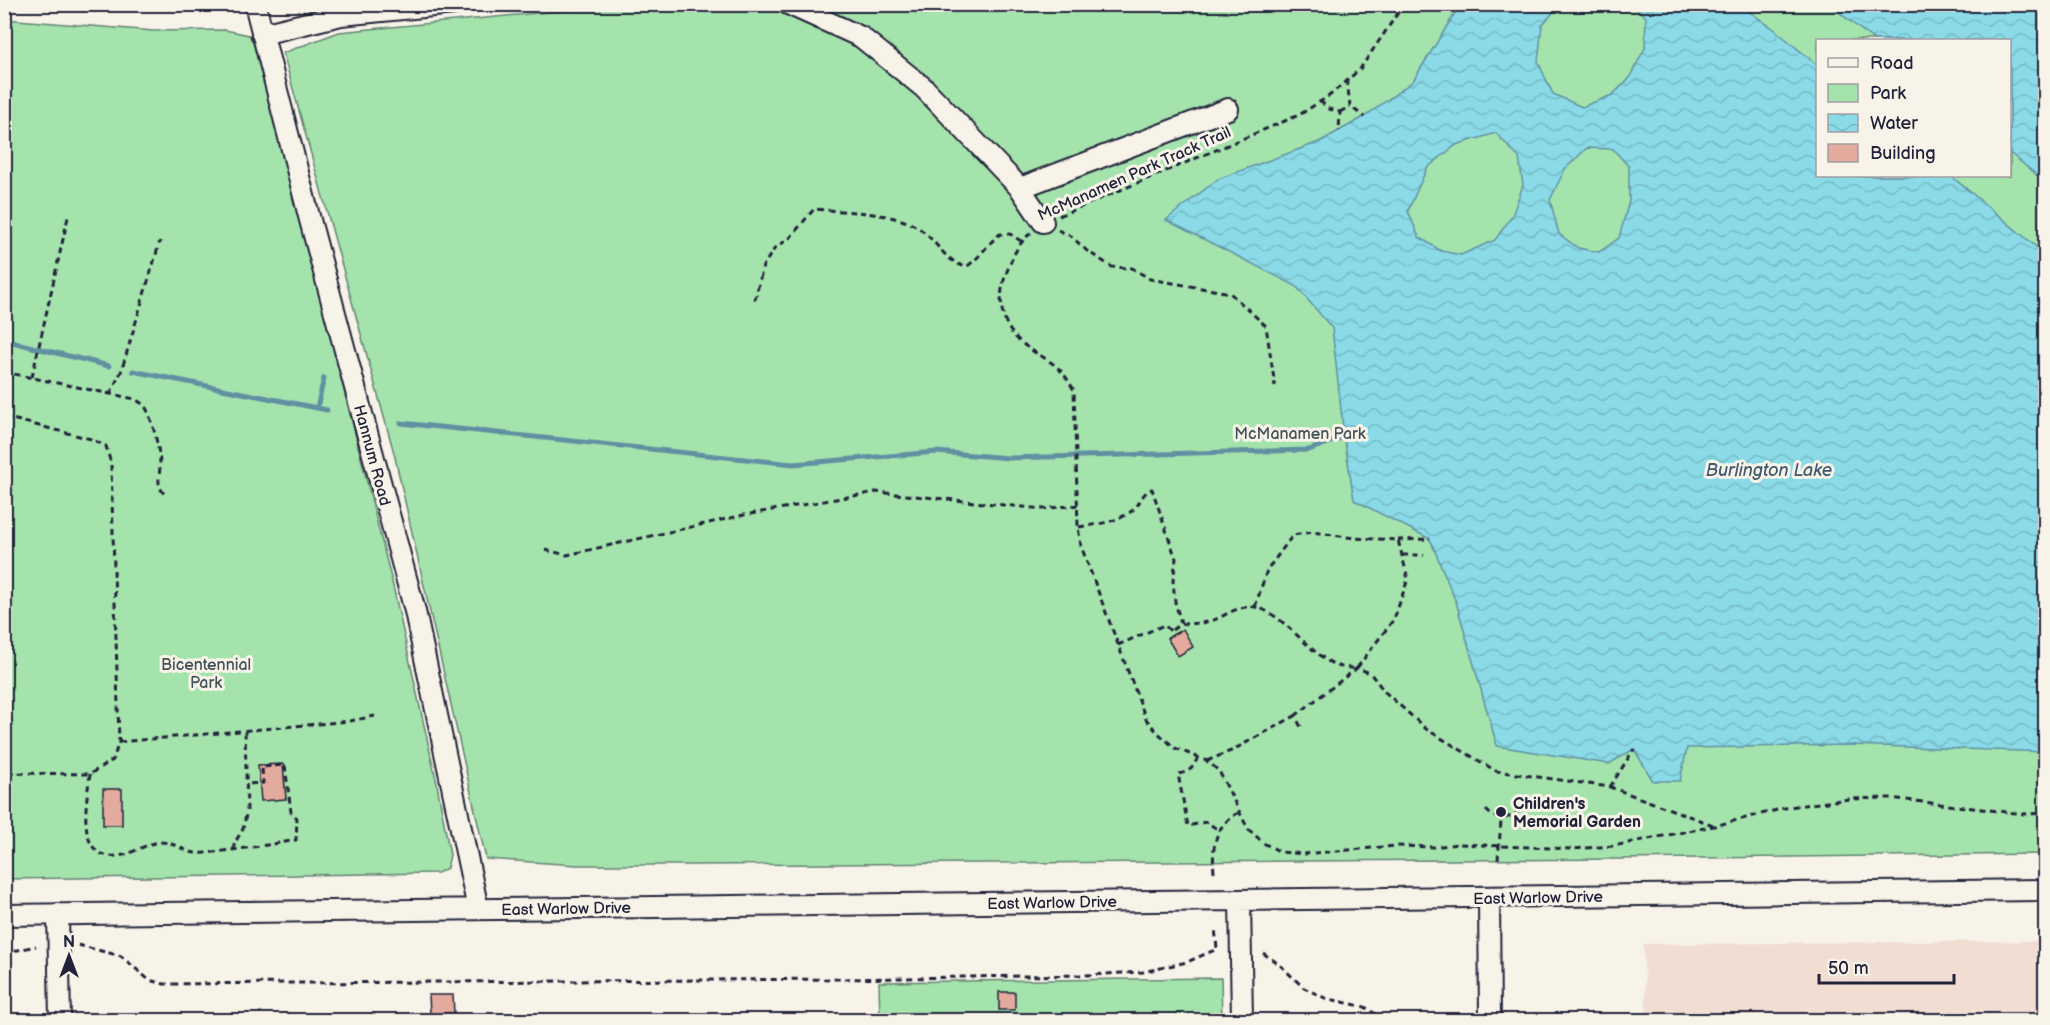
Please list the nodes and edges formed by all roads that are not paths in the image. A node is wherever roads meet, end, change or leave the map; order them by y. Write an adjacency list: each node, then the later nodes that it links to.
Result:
1 (255, 4): 4 (street, Hannum Road)
2 (454, 4): 4 (street)
3 (788, 4): 6 (street)
4 (262, 34): 11 (street, Hannum Road)
5 (1228, 110): 6 (street)
6 (1020, 188): 7 (street)
7 (1043, 222)
8 (2046, 890): 9 (street, East Warlow Drive)
9 (1489, 897): 10 (street, East Warlow Drive); 16 (street)
10 (1240, 900): 11 (street, East Warlow Drive); 15 (street)
11 (478, 909): 12 (street, East Warlow Drive)
12 (58, 914): 13 (street, East Warlow Drive); 14 (street)
13 (4, 915)
14 (60, 1020)
15 (1242, 1020)
16 (1490, 1020)

